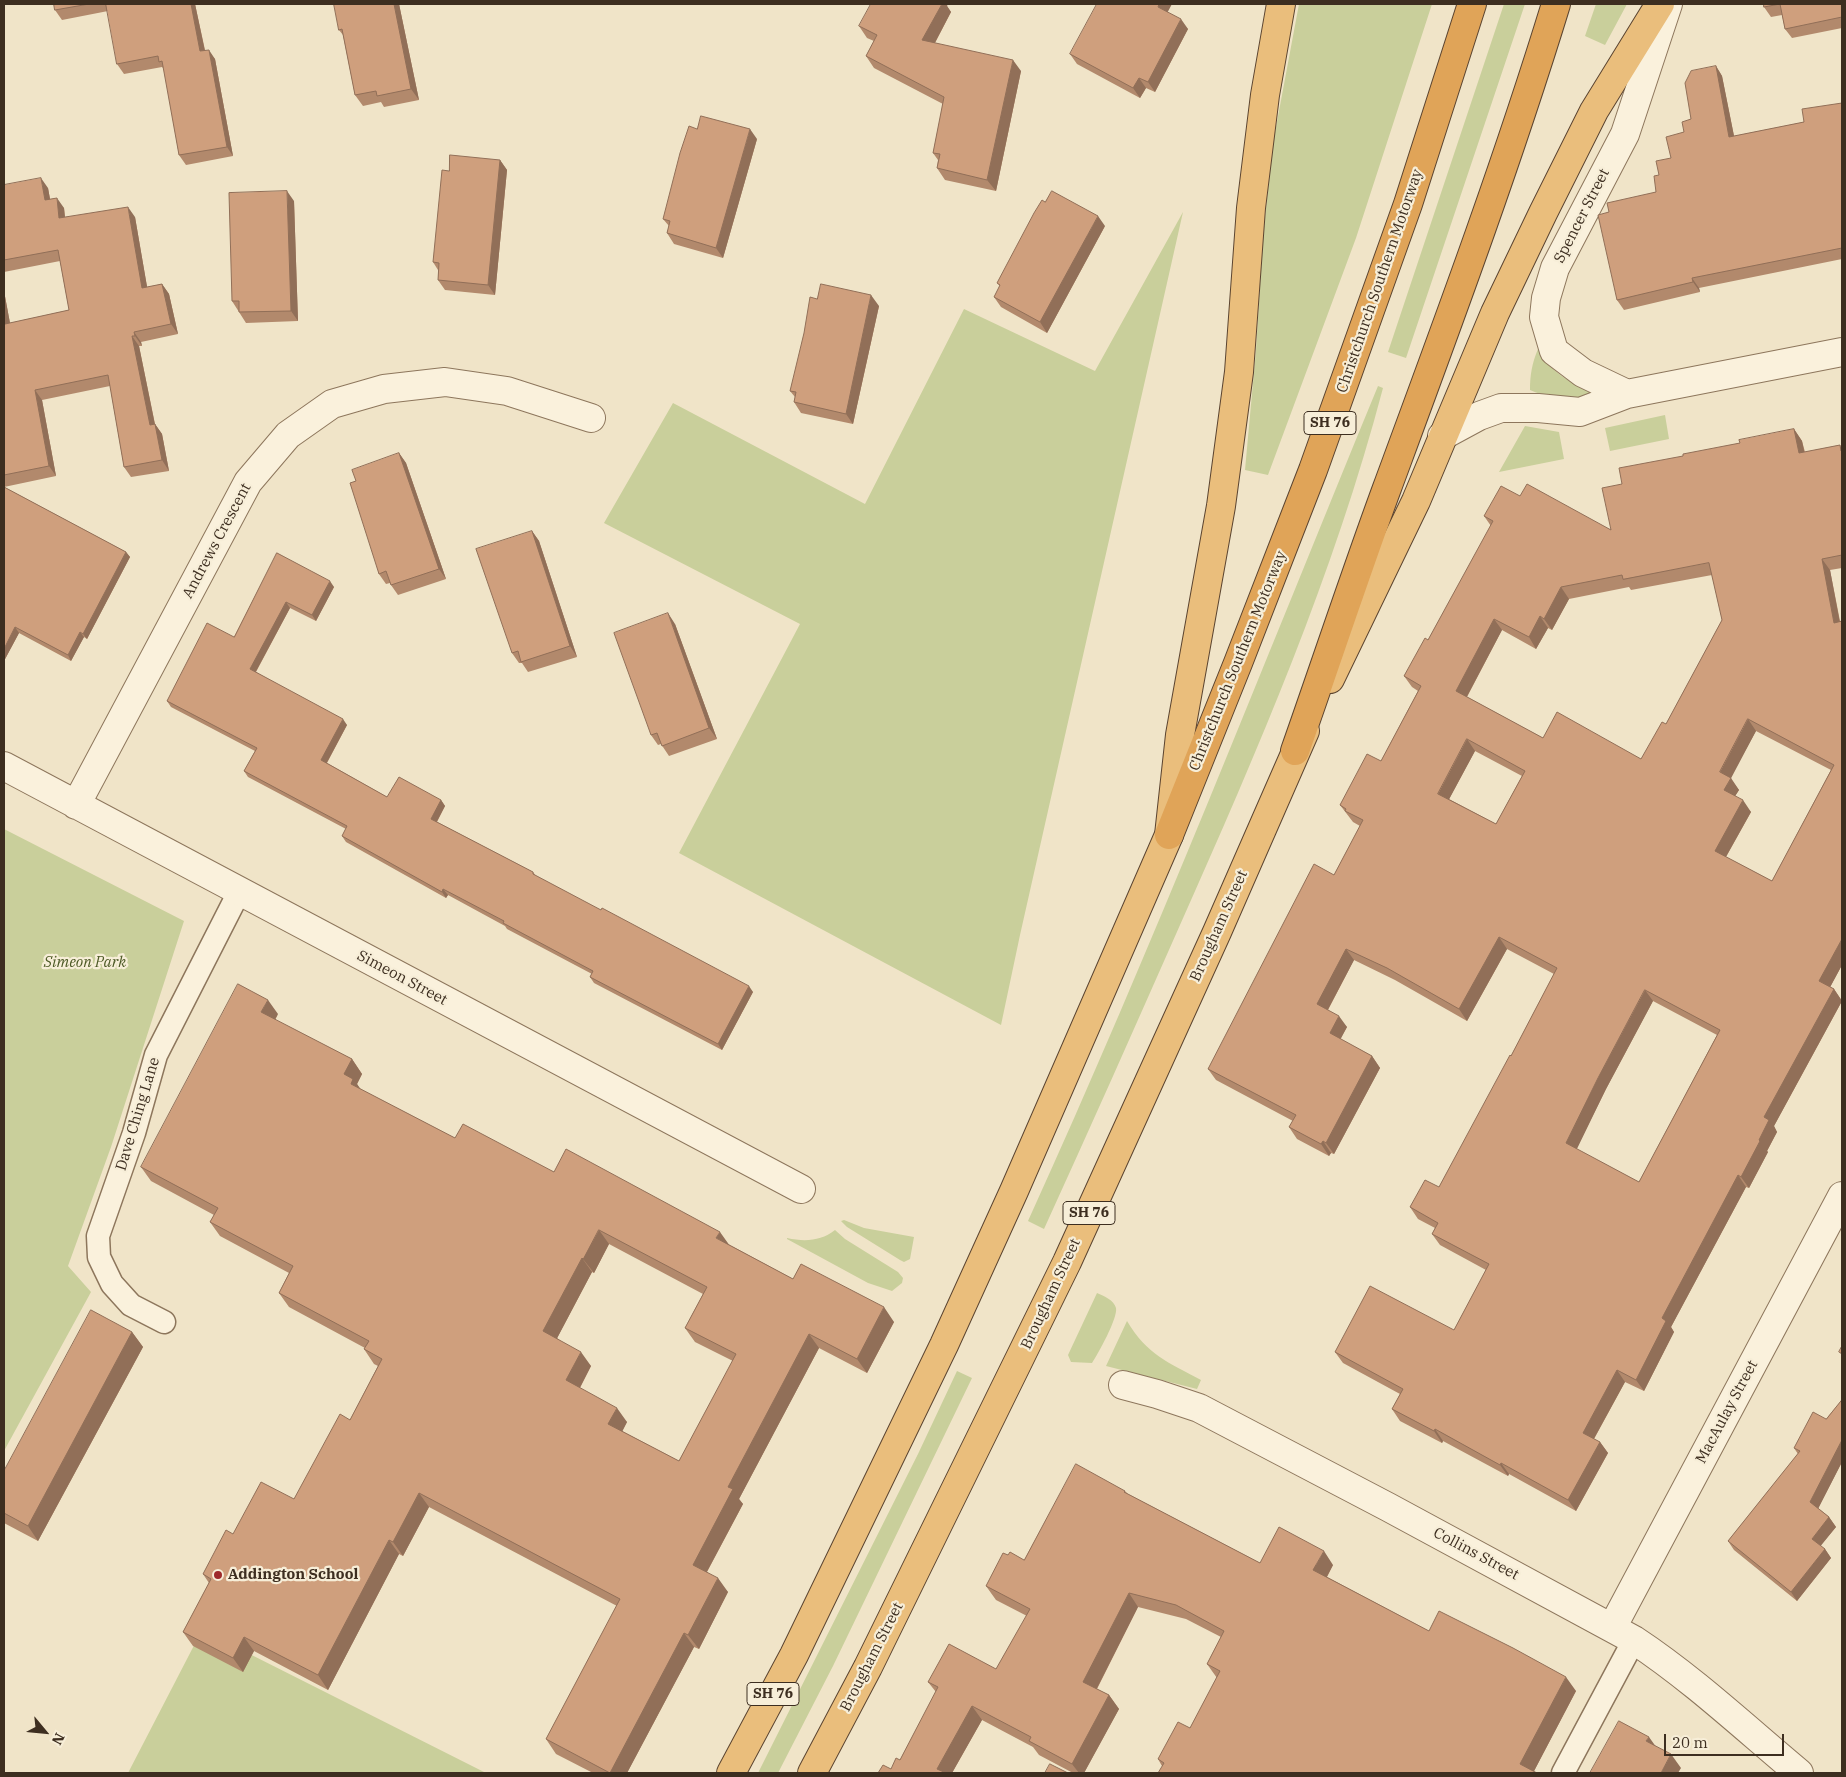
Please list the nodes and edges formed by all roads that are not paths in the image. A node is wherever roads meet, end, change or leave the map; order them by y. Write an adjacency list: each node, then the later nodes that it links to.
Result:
1 (1281, 4): 13 (highway)
2 (1472, 4): 13 (highway, Christchurch Southern Motorway / SH 76)
3 (1556, 4): 10 (highway, SH 76)
4 (1660, 4): 9 (highway, Brougham Street)
5 (1668, 4): 7 (street, Spencer Street)
6 (1842, 352): 7 (street)
7 (1628, 394): 9 (street)
8 (591, 418): 12 (street, Andrews Crescent)
9 (1442, 436): 10 (highway, Brougham Street)
10 (1295, 751): 21 (highway, Brougham Street / SH 76)
11 (4, 766): 12 (street, Simeon Street)
12 (76, 804): 14 (street, Simeon Street)
13 (1169, 834): 20 (highway, SH 76)
14 (239, 892): 15 (street, Simeon Street); 17 (lane, Dave Ching Lane)
15 (801, 1189)
16 (1842, 1196): 19 (street, MacAulay Street)
17 (164, 1322)
18 (1123, 1386): 19 (street, Collins Street)
19 (1623, 1634): 22 (lane); 23 (street, Collins Street)
20 (731, 1773)
21 (812, 1773)
22 (1563, 1773)
23 (1799, 1773)

